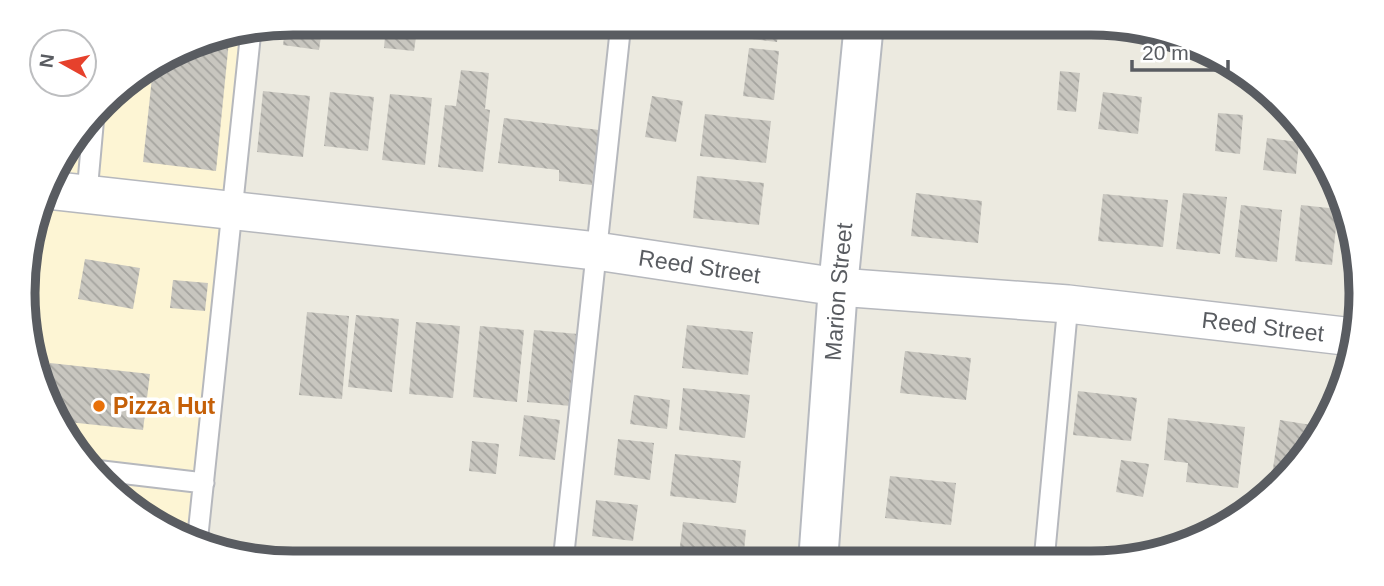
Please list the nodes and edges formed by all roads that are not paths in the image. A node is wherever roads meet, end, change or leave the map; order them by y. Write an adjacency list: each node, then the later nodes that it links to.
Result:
1 (620, 35): 8 (lane)
2 (863, 35): 9 (street, Marion Street)
3 (250, 39): 7 (lane)
4 (93, 131): 6 (lane)
5 (57, 191): 6 (street, Reed Street)
6 (87, 193): 7 (street, Reed Street)
7 (234, 210): 8 (street, Reed Street); 13 (lane)
8 (596, 251): 9 (street, Reed Street); 15 (lane)
9 (838, 287): 10 (street, Reed Street); 16 (street, Marion Street)
10 (1068, 304): 11 (street, Reed Street); 17 (lane)
11 (1345, 336)
12 (108, 472): 13 (lane)
13 (204, 483): 14 (lane)
14 (199, 533)
15 (565, 551)
16 (819, 551)
17 (1045, 551)

